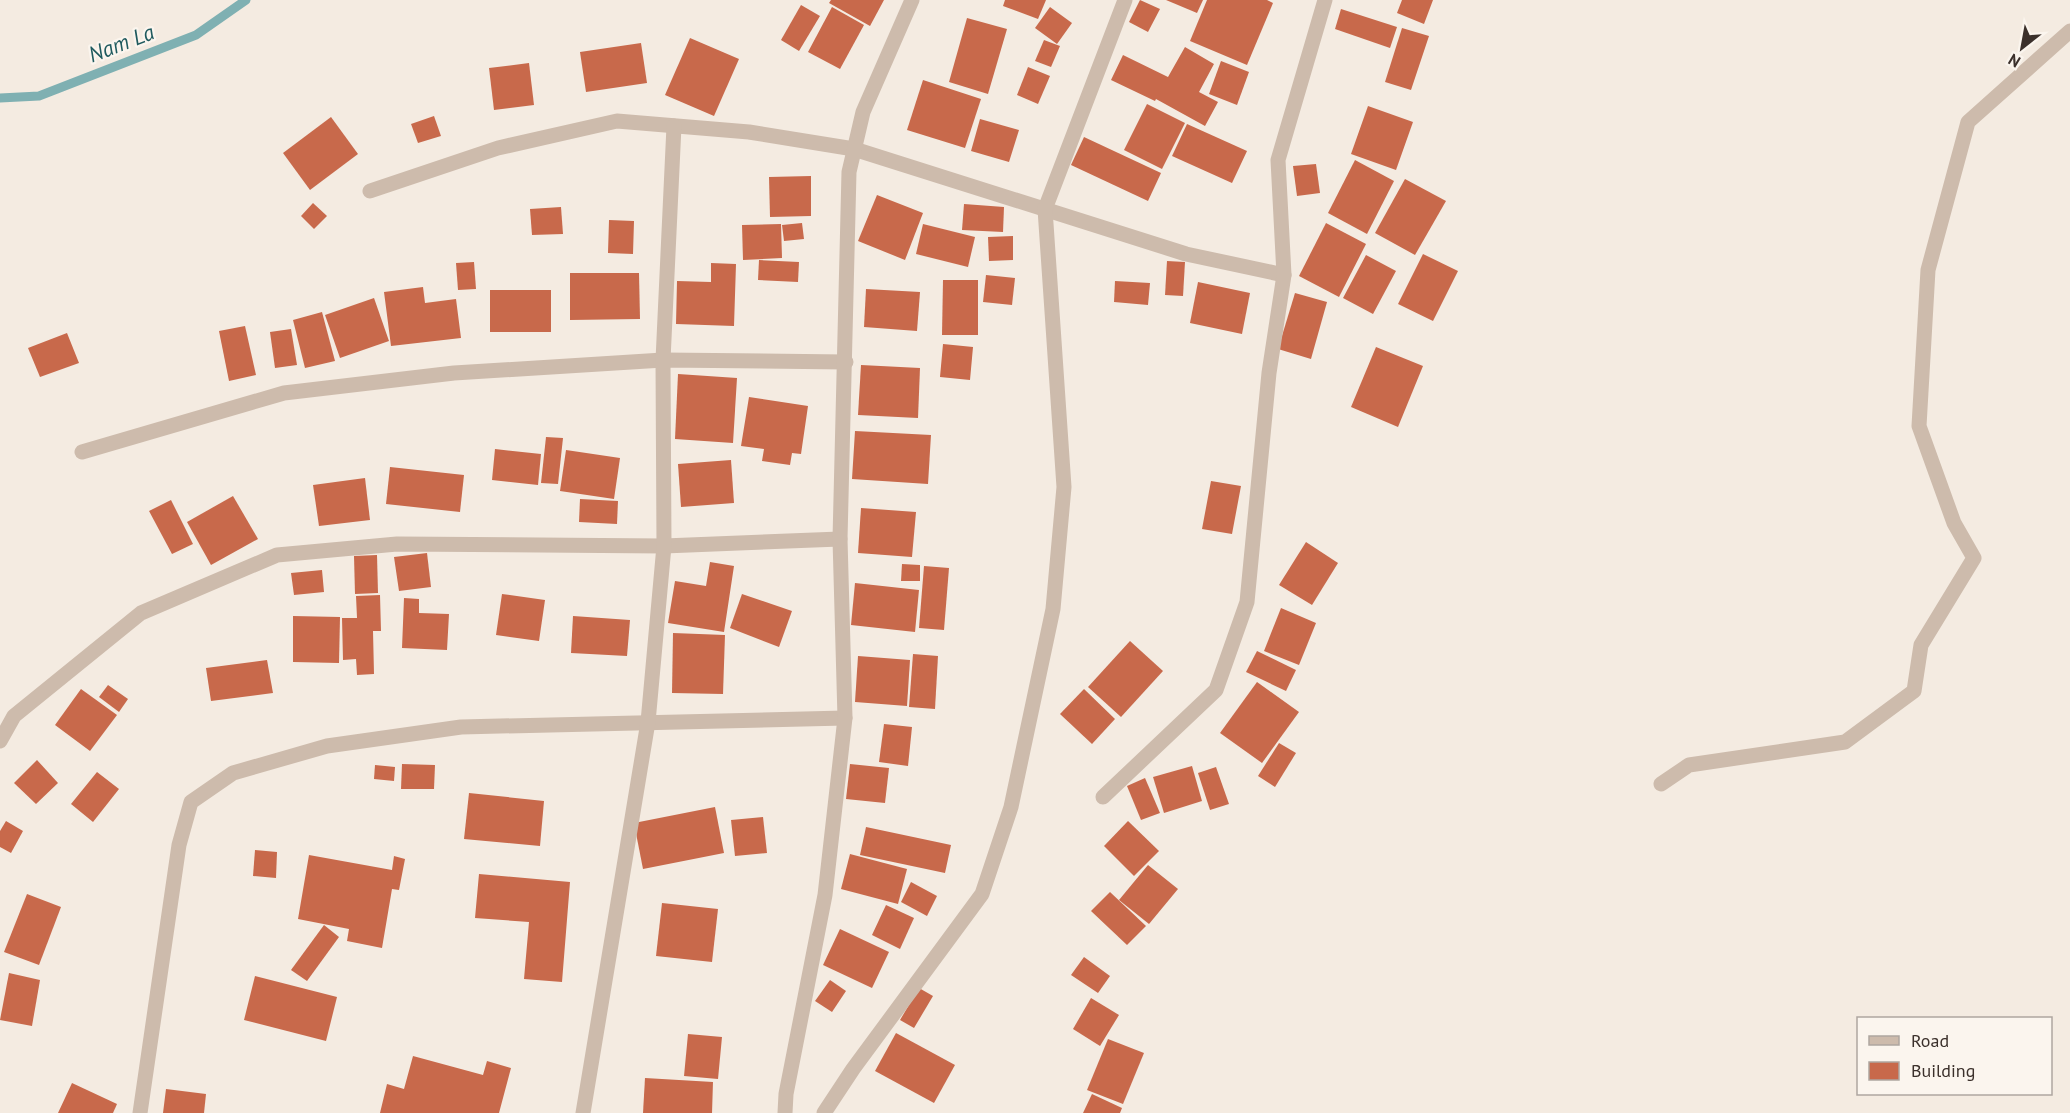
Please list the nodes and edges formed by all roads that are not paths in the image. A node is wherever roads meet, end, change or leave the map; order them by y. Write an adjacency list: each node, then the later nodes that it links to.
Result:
1 (912, 0): 6 (street)
2 (1125, 0): 8 (street)
3 (1325, 0): 9 (street)
4 (2070, 31): 18 (street)
5 (674, 126): 6 (street); 7 (street); 10 (street)
6 (854, 149): 8 (street); 11 (street)
7 (370, 190)
8 (1045, 209): 9 (street); 23 (street)
9 (1284, 275): 19 (street)
10 (663, 360): 11 (street); 12 (street); 14 (street)
11 (846, 362): 13 (street)
12 (82, 452)
13 (840, 539): 14 (street); 15 (street)
14 (664, 546): 16 (street); 17 (street)
15 (845, 718): 16 (street); 22 (street)
16 (648, 722): 20 (street); 21 (street)
17 (0, 741)
18 (1661, 784)
19 (1103, 796)
20 (140, 1113)
21 (583, 1113)
22 (785, 1113)
23 (824, 1113)

